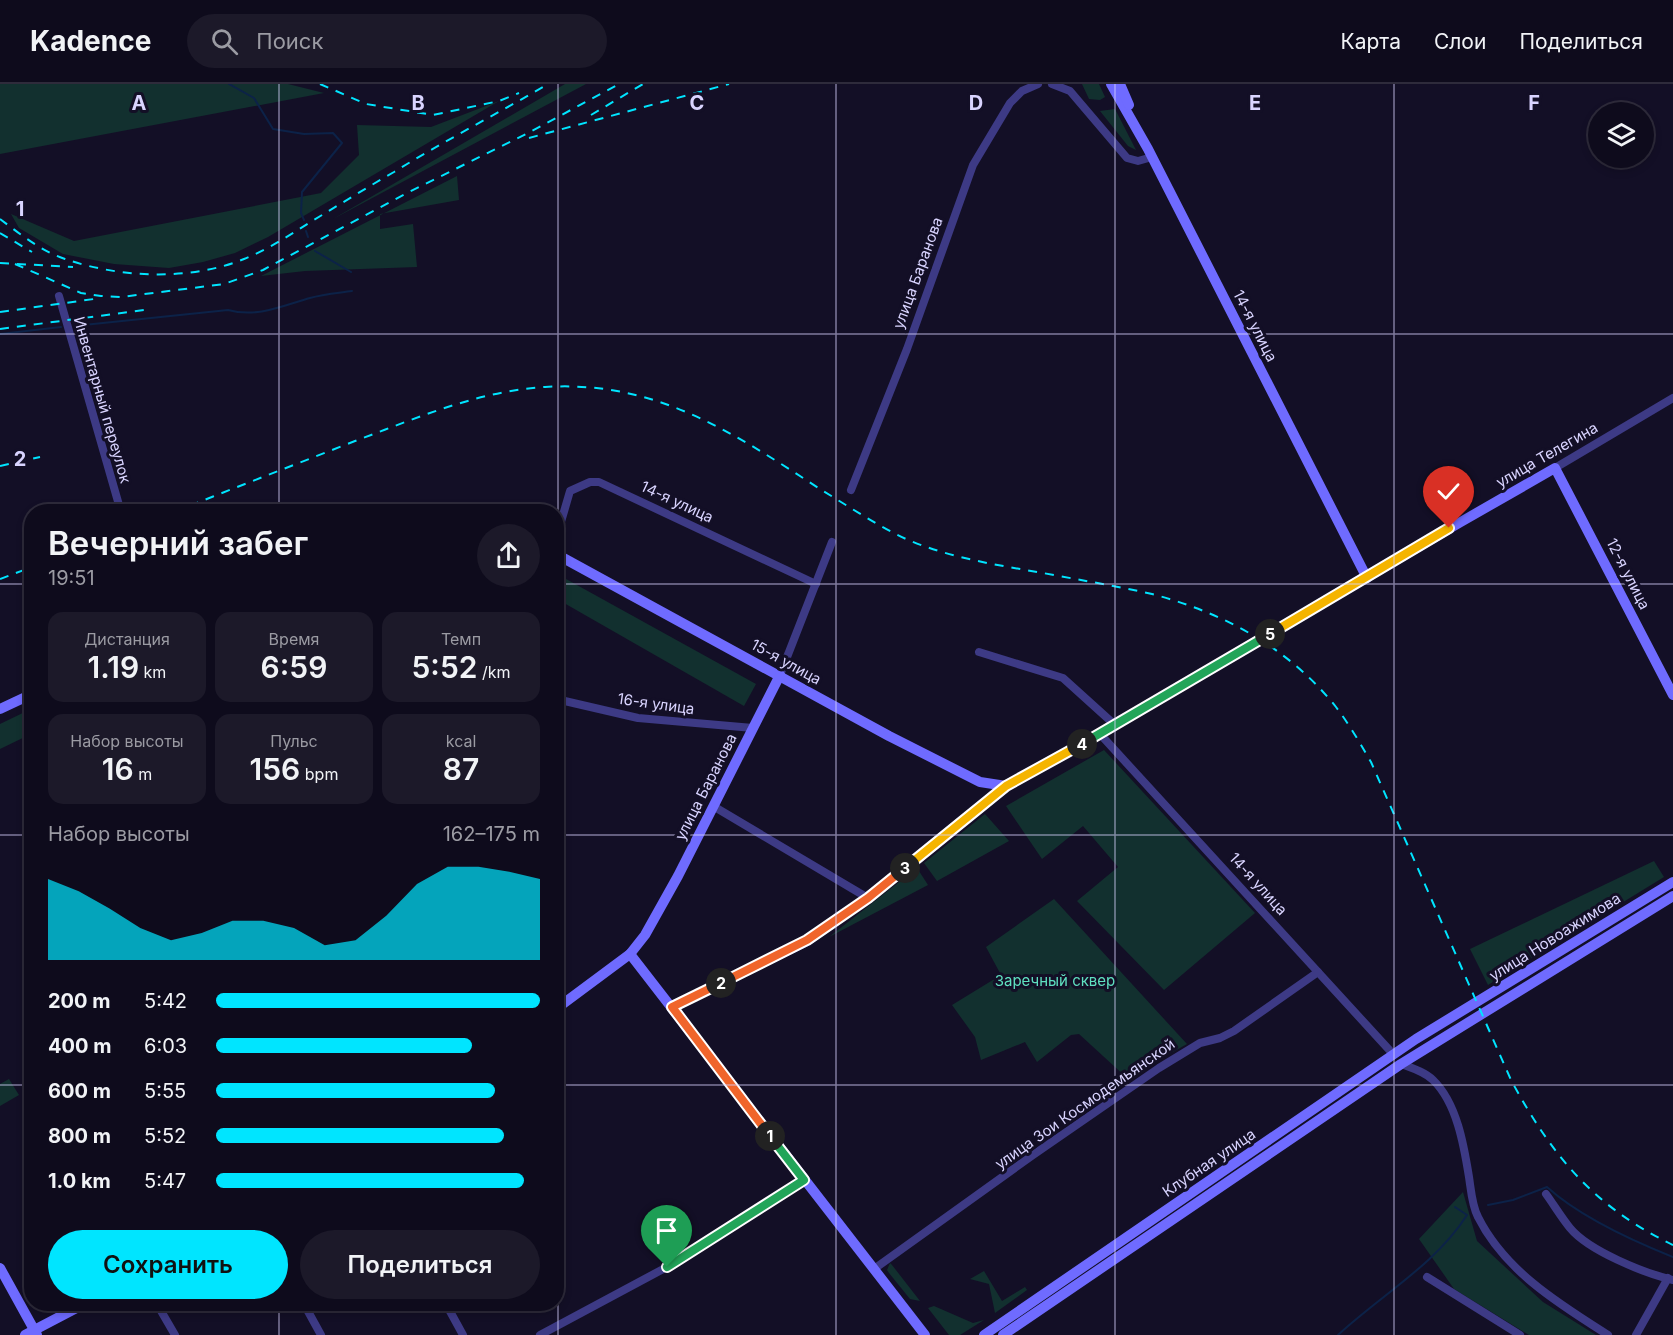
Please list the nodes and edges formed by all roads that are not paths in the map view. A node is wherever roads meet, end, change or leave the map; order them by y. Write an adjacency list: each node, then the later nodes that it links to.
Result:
1 (1038, 84): 8 (street, улица Баранова)
2 (1052, 84): 4 (street)
3 (1116, 86): 4 (main road, 14-я улица)
4 (1150, 153): 13 (main road, 14-я улица)
5 (59, 296): 9 (street, Инвентарный переулок)
6 (1673, 398): 7 (street, улица Телегина)
7 (1556, 468): 13 (main road, улица Телегина); 17 (main road, 12-я улица)
8 (851, 490)
9 (119, 504)
10 (564, 511): 14 (street, 14-я улица)
11 (832, 542): 14 (street, улица Баранова)
12 (564, 558): 16 (main road, 15-я улица)
13 (1367, 578): 21 (main road, улица Телегина)
14 (816, 584): 16 (street, улица Баранова)
15 (979, 652): 21 (street)
16 (780, 675): 22 (main road, улица Баранова); 24 (main road, 15-я улица)
17 (1673, 695)
18 (24, 698): 20 (main road)
19 (564, 701): 22 (street, 16-я улица)
20 (0, 710)
21 (1115, 725): 23 (main road, улица Телегина)
22 (753, 728): 25 (main road, улица Баранова)
23 (1100, 734): 24 (main road, улица Телегина); 30 (street, 14-я улица)
24 (1006, 786): 28 (main road, улица Телегина)
25 (712, 806): 28 (street); 29 (main road, улица Баранова)
26 (1673, 882): 33 (main road, улица Новоажимова)
27 (1673, 896): 34 (main road, улица Новоажимова)
28 (868, 898): 32 (main road, улица Телегина)
29 (630, 954): 31 (main road, улица Баранова); 32 (main road)
30 (1318, 972): 35 (street, 14-я улица); 40 (street, улица Зои Космодемьянской)
31 (564, 1003)
32 (672, 1007): 37 (main road)
33 (1452, 1017): 35 (main road, Клубная улица)
34 (1458, 1028): 36 (main road, Клубная улица)
35 (1393, 1054): 36 (main road); 53 (main road, Клубная улица)
36 (1401, 1064): 54 (main road, Клубная улица); 56 (street)
37 (804, 1180): 40 (main road); 51 (street)
38 (1546, 1194): 42 (street)
39 (0, 1268): 47 (main road)
40 (874, 1269): 52 (main road)
41 (1426, 1277): 55 (street)
42 (1670, 1279): 57 (street)
43 (72, 1311): 47 (main road)
44 (161, 1311): 48 (street)
45 (308, 1311): 49 (street)
46 (450, 1311): 50 (street)
47 (32, 1334)
48 (175, 1335)
49 (321, 1335)
50 (463, 1335)
51 (540, 1335)
52 (925, 1335)
53 (984, 1335)
54 (1003, 1335)
55 (1520, 1335)
56 (1608, 1335)
57 (1636, 1335)

